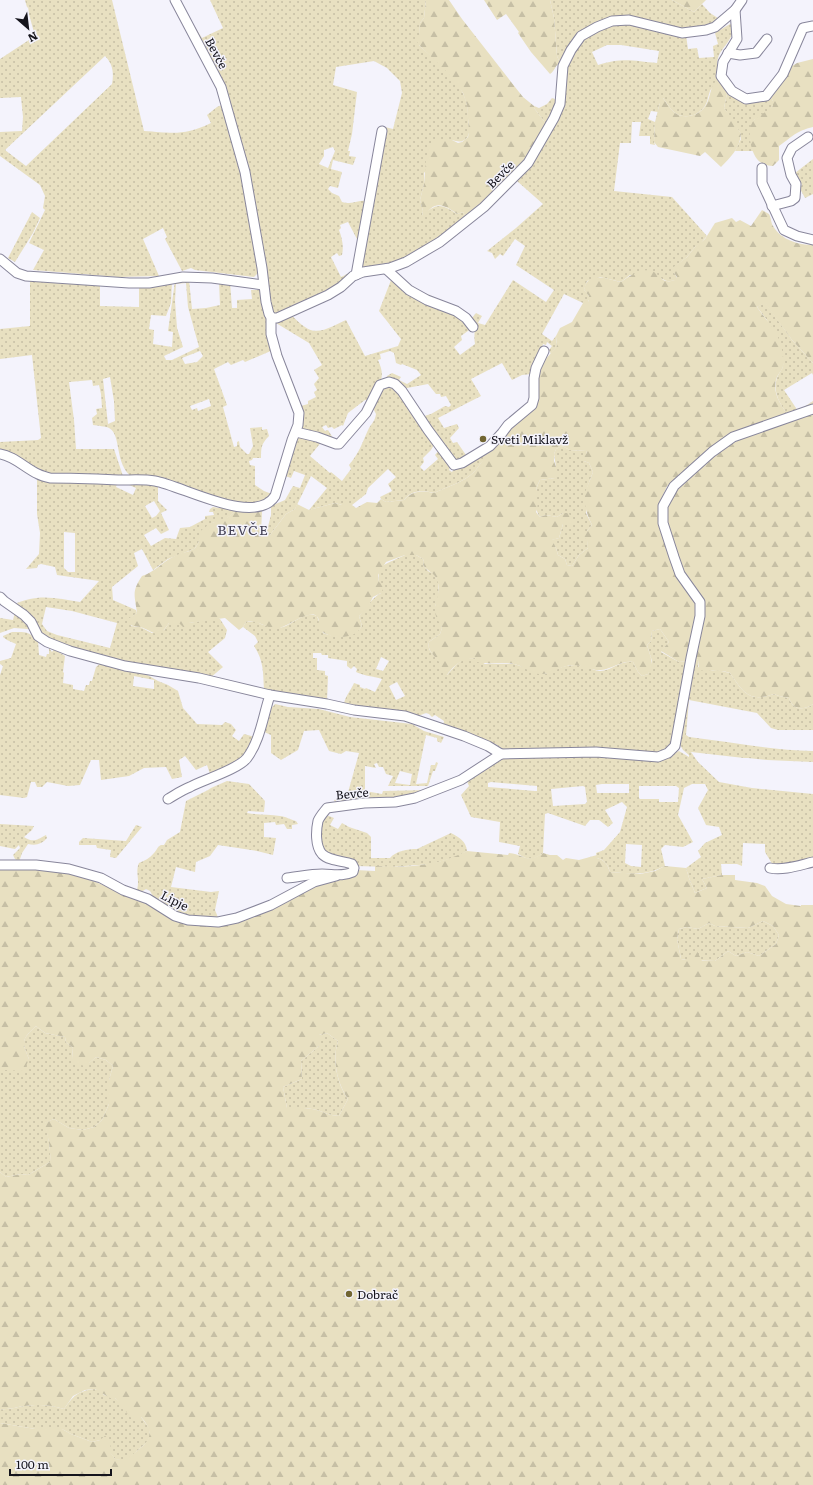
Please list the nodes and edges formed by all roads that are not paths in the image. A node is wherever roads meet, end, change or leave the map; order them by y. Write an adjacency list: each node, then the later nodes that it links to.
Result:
1 (175, 0): 15 (street, Bevče)
2 (742, 0): 3 (street, Bevče)
3 (735, 10): 6 (street); 13 (street, Bevče)
4 (813, 26): 6 (street)
5 (767, 39): 6 (street)
6 (728, 53)
7 (382, 131): 14 (street)
8 (808, 136): 10 (street)
9 (762, 168): 10 (street)
10 (772, 206): 11 (street)
11 (813, 240)
12 (0, 259): 15 (street)
13 (386, 268): 14 (street, Bevče); 17 (street)
14 (356, 275): 16 (street, Bevče)
15 (263, 285): 16 (street, Bevče)
16 (271, 317): 20 (street)
17 (473, 327)
18 (544, 351): 20 (street)
19 (813, 409): 24 (street)
20 (296, 432): 21 (street)
21 (0, 454)
22 (0, 598): 23 (street)
23 (270, 695): 24 (street); 25 (street)
24 (501, 754): 29 (street, Bevče)
25 (168, 798)
26 (813, 862): 28 (street)
27 (0, 865): 29 (street, Lipje)
28 (770, 868)
29 (336, 876): 30 (street, Bevče)
30 (287, 878)

